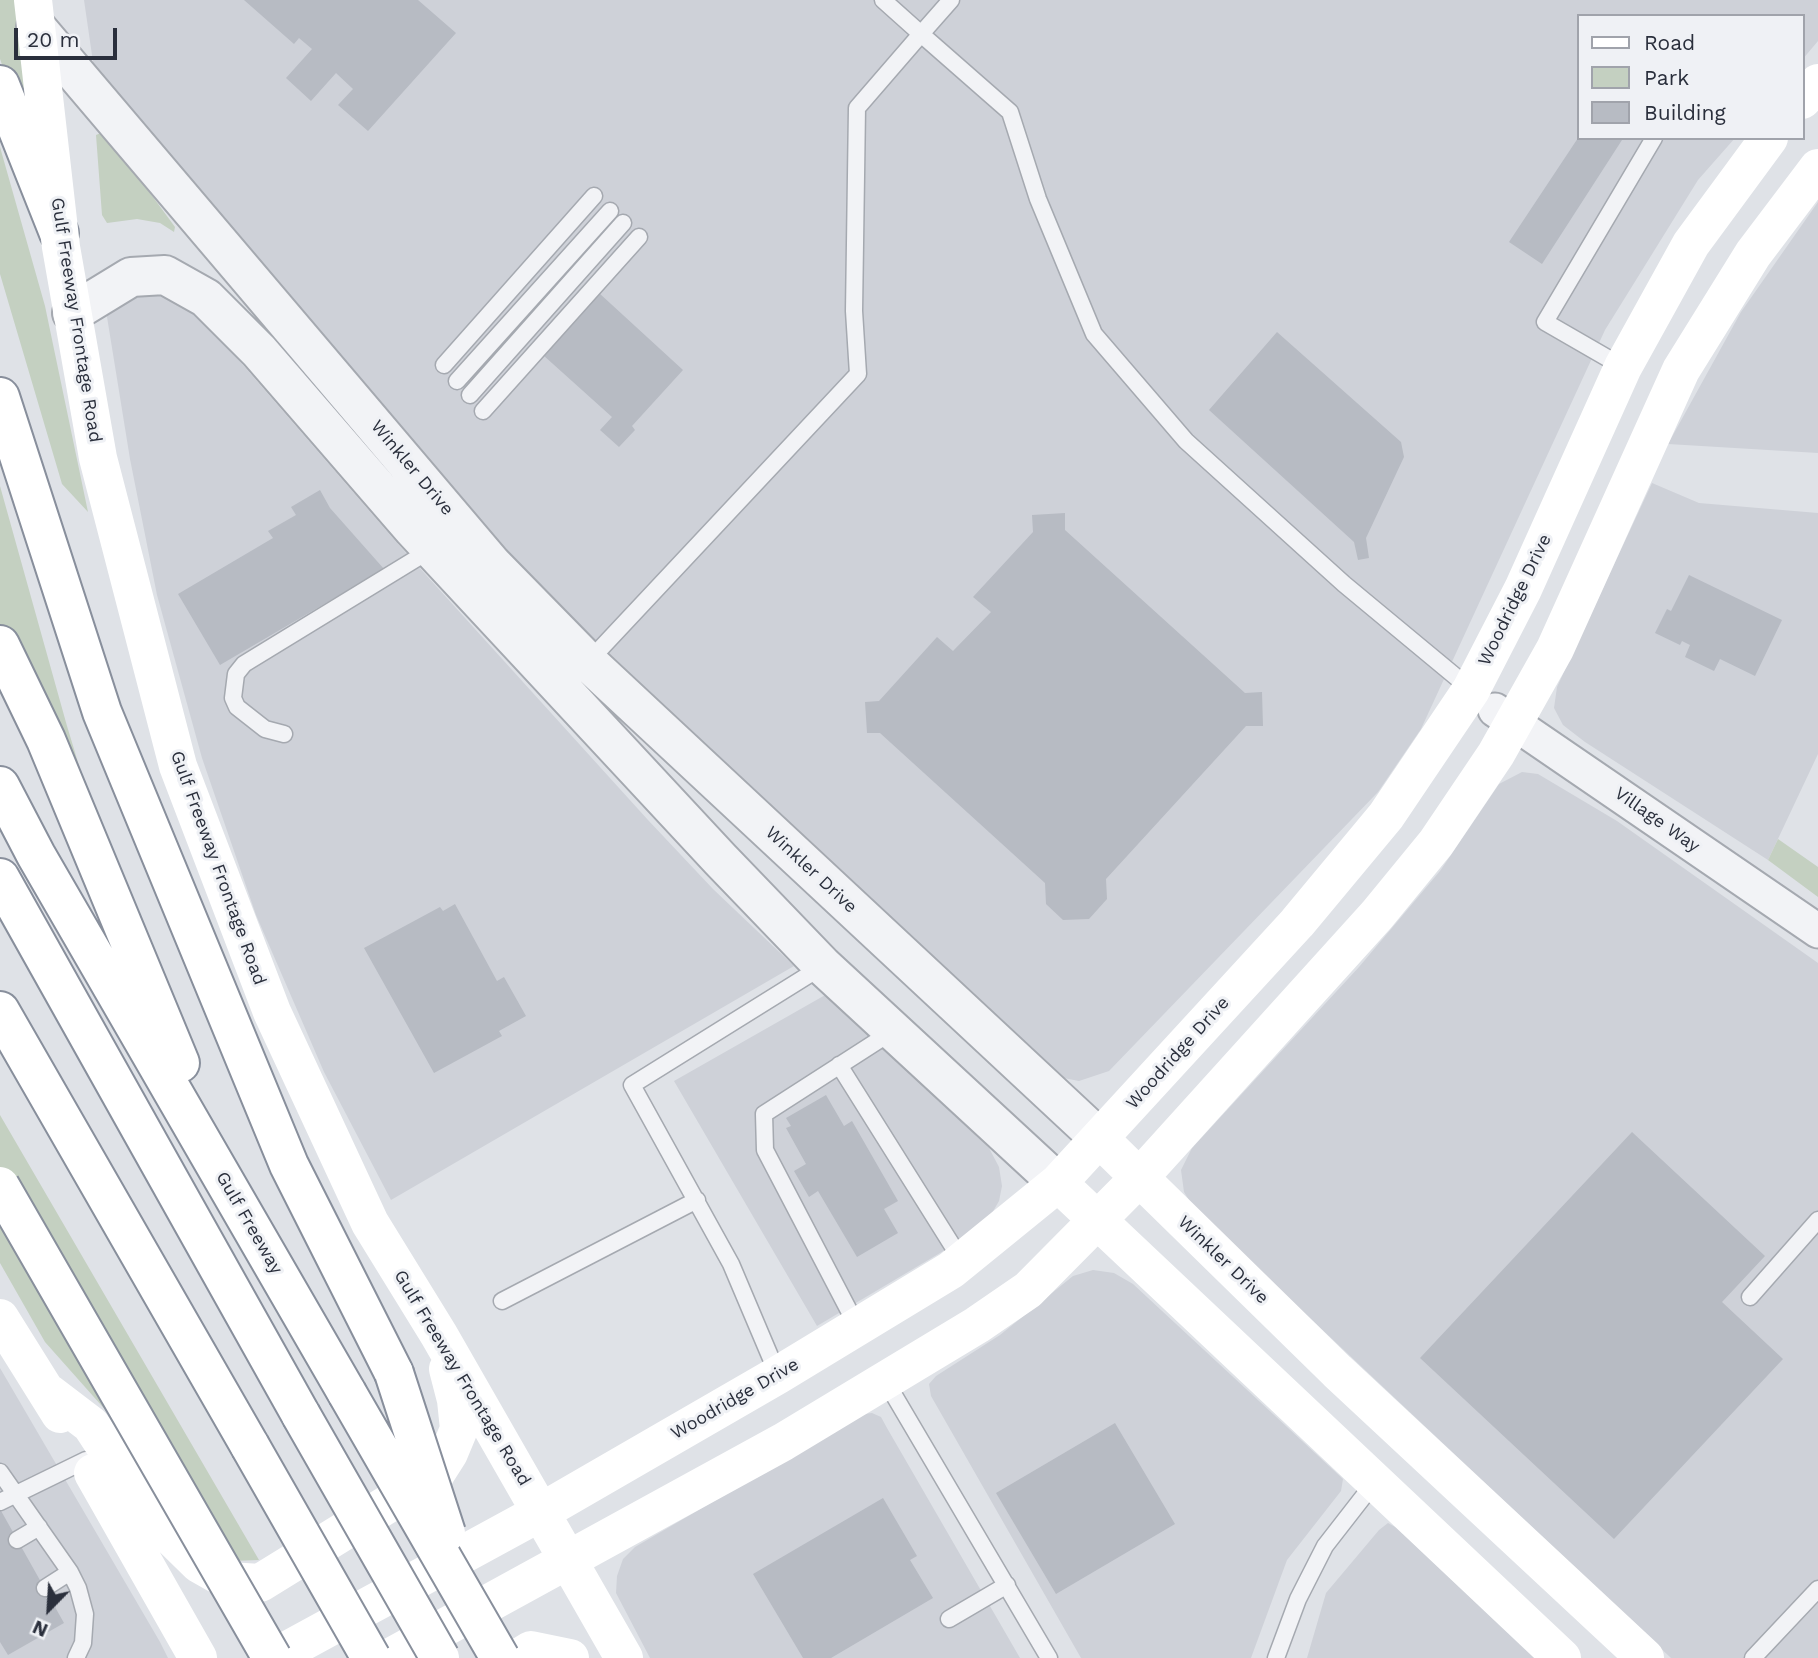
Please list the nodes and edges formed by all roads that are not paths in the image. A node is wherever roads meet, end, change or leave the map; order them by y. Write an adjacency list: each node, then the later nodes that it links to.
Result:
1 (883, 0): 4 (lane)
2 (951, 0): 4 (lane)
3 (35, 13): 14 (main road, Gulf Freeway Frontage Road); 25 (street, Winkler Drive)
4 (921, 34): 25 (lane); 26 (lane)
5 (1818, 83): 7 (main road)
6 (0, 85): 14 (main road)
7 (1804, 98)
8 (1653, 140): 18 (lane)
9 (1758, 142): 18 (main road, Woodridge Drive)
10 (1818, 168): 26 (main road, Woodridge Drive)
11 (594, 196): 17 (lane)
12 (610, 211): 19 (lane)
13 (624, 223): 20 (lane)
14 (59, 233): 16 (main road, Gulf Freeway Frontage Road)
15 (639, 237): 22 (lane)
16 (72, 313): 23 (street, Winkler Drive); 48 (main road, Gulf Freeway Frontage Road)
17 (444, 365)
18 (1623, 367): 26 (main road, Woodridge Drive)
19 (457, 381)
20 (470, 396)
21 (0, 397): 68 (main road, bridge)
22 (484, 411)
23 (432, 550): 25 (street, Winkler Drive); 27 (lane)
24 (0, 645): 40 (main road)
25 (575, 676): 31 (street, Winkler Drive); 35 (street, Winkler Drive)
26 (1494, 707): 30 (street, Village Way); 35 (main road, Woodridge Drive); 36 (main road, Woodridge Drive)
27 (284, 734)
28 (0, 786): 40 (main road, Gulf Freeway)
29 (0, 878): 76 (main road, bridge)
30 (1818, 931)
31 (823, 966): 33 (street, Winkler Drive); 39 (lane)
32 (0, 1011): 74 (main road, bridge)
33 (893, 1031): 34 (lane); 37 (street, Winkler Drive)
34 (839, 1065): 43 (lane); 47 (lane)
35 (1100, 1139): 36 (main road, Winkler Drive); 37 (main road, Woodridge Drive)
36 (1139, 1178): 41 (main road, Woodridge Drive); 52 (main road, Winkler Drive)
37 (1058, 1183): 41 (main road, Winkler Drive); 43 (main road, Woodridge Drive)
38 (0, 1186): 73 (main road, bridge)
39 (697, 1200): 45 (lane); 49 (lane)
40 (238, 1204): 68 (main road, Gulf Freeway, bridge)
41 (1099, 1220): 50 (main road, Woodridge Drive); 55 (main road, Winkler Drive)
42 (1818, 1220): 44 (lane)
43 (962, 1261): 47 (main road, Woodridge Drive)
44 (1750, 1297)
45 (502, 1301)
46 (0, 1318): 51 (main road)
47 (857, 1326): 49 (main road, Woodridge Drive)
48 (439, 1335): 51 (main road); 58 (main road, Gulf Freeway Frontage Road)
49 (778, 1374): 58 (main road, Woodridge Drive)
50 (885, 1380): 62 (main road, Woodridge Drive); 65 (lane)
51 (49, 1393): 53 (main road)
52 (1411, 1441): 55 (main road); 60 (main road, Winkler Drive)
53 (86, 1460): 56 (lane); 72 (main road)
54 (0, 1472): 56 (lane)
55 (1374, 1483): 64 (main road, Winkler Drive); 82 (lane)
56 (16, 1494): 57 (lane); 59 (lane)
57 (0, 1502)
58 (541, 1511): 62 (main road, Gulf Freeway Frontage Road); 73 (main road, Woodridge Drive)
59 (39, 1527): 61 (lane); 63 (lane)
60 (1517, 1539): 64 (main road); 84 (main road, Winkler Drive)
61 (18, 1540)
62 (570, 1561): 75 (main road, Woodridge Drive); 80 (main road, Gulf Freeway Frontage Road)
63 (70, 1572): 66 (lane); 71 (lane)
64 (1477, 1580): 70 (main road, Winkler Drive)
65 (1007, 1585): 69 (lane); 81 (lane)
66 (45, 1588)
67 (1818, 1589): 85 (lane)
68 (469, 1605): 77 (main road, Gulf Freeway, bridge)
69 (949, 1619)
70 (1555, 1651): 83 (main road)
71 (76, 1658)
72 (198, 1658)
73 (273, 1658)
74 (370, 1658)
75 (389, 1658)
76 (440, 1658)
77 (500, 1658)
78 (518, 1658): 79 (main road)
79 (570, 1658)
80 (624, 1658)
81 (1049, 1658)
82 (1276, 1658)
83 (1584, 1658)
84 (1645, 1658)
85 (1753, 1658)

